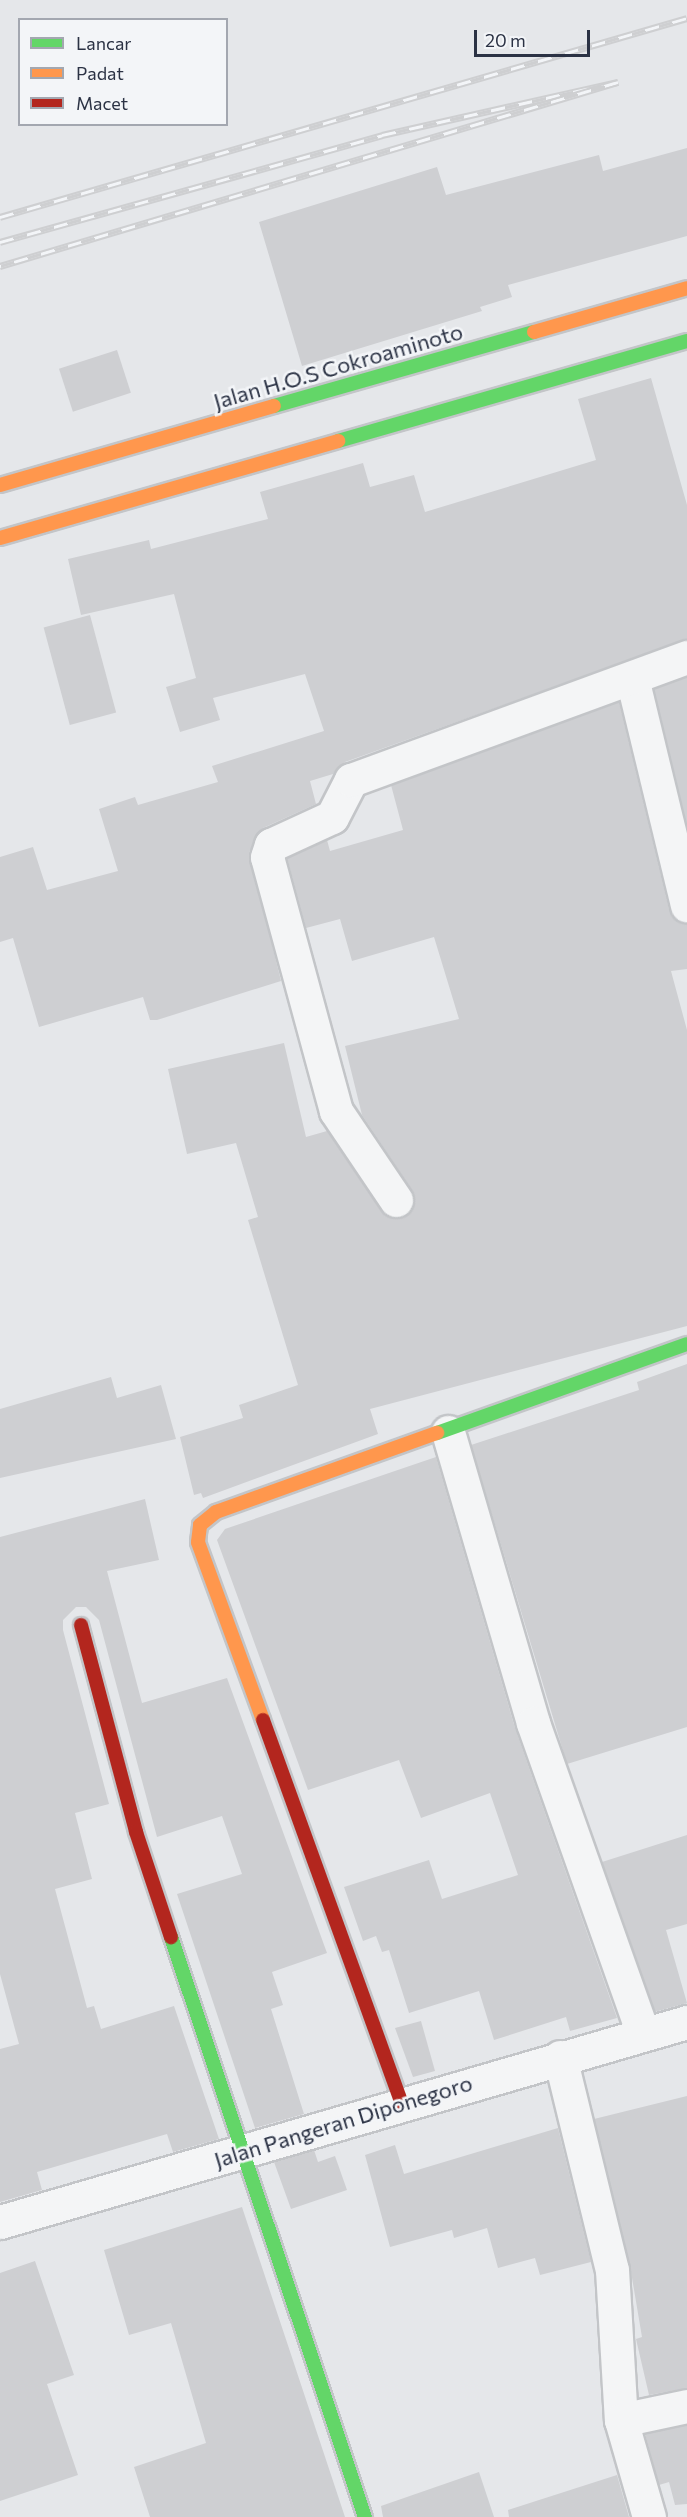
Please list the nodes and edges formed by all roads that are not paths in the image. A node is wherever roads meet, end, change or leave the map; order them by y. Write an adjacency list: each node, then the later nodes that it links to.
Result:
1 (687, 288): 3 (street, Jalan H.O.S Cokroaminoto)
2 (687, 341): 4 (street)
3 (0, 485)
4 (0, 538)
5 (687, 657): 6 (street)
6 (632, 678): 7 (street); 8 (street)
7 (687, 905)
8 (396, 1200)
9 (687, 1344): 10 (street)
10 (448, 1432): 13 (street); 15 (street)
11 (81, 1625): 16 (street)
12 (687, 2022): 13 (street, Jalan Pangeran Diponegoro)
13 (643, 2034): 14 (street, Jalan Pangeran Diponegoro)
14 (560, 2057): 15 (street, Jalan Pangeran Diponegoro); 19 (street)
15 (402, 2103): 16 (street, Jalan Pangeran Diponegoro)
16 (243, 2151): 17 (street, Jalan Pangeran Diponegoro); 20 (street)
17 (0, 2222)
18 (687, 2406): 19 (street)
19 (621, 2420): 21 (street)
20 (365, 2517)
21 (649, 2517)

